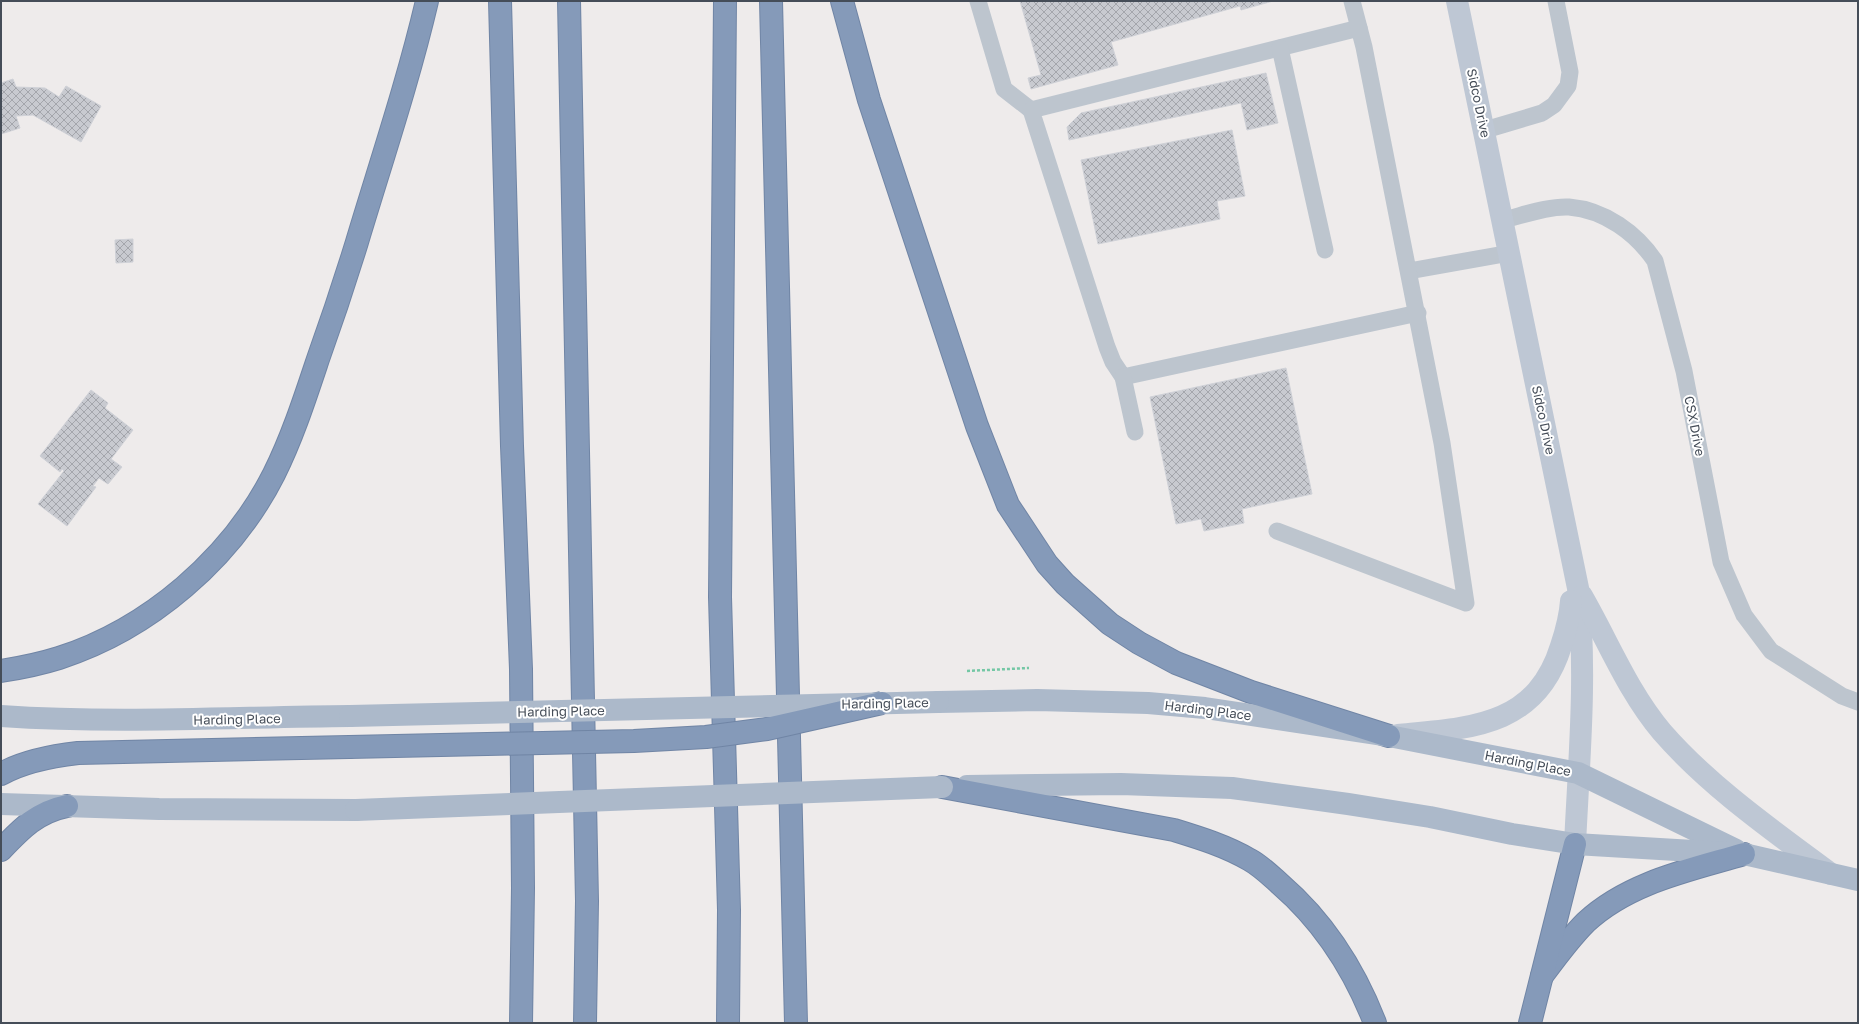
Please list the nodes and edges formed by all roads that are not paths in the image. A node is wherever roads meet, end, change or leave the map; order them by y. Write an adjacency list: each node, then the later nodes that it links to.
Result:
1 (427, 1): 24 (highway)
2 (500, 1): 40 (highway)
3 (569, 1): 41 (highway)
4 (724, 1): 42 (highway)
5 (771, 1): 43 (highway)
6 (842, 1): 28 (highway)
7 (978, 1): 13 (lane)
8 (1352, 1): 11 (lane)
9 (1456, 1): 14 (main road, Sidco Drive)
10 (1556, 1): 14 (lane)
11 (1359, 28): 12 (lane); 18 (lane)
12 (1280, 48): 13 (lane); 16 (lane)
13 (1031, 110): 20 (lane)
14 (1485, 130): 15 (main road, Sidco Drive)
15 (1503, 220): 17 (main road, Sidco Drive); 25 (lane, CSX Drive)
16 (1325, 250)
17 (1510, 253): 18 (lane); 23 (main road, Sidco Drive)
18 (1409, 271): 19 (lane)
19 (1418, 313): 20 (lane); 22 (lane)
20 (1123, 377): 21 (lane)
21 (1134, 432)
22 (1277, 531)
23 (1576, 578): 28 (main road); 29 (main road, Sidco Drive); 37 (main road)
24 (1, 671)
25 (1858, 702)
26 (882, 703): 27 (main road, Harding Place, bridge); 28 (main road, Harding Place, bridge); 30 (highway, bridge)
27 (1, 716)
28 (1389, 736): 29 (main road, Harding Place)
29 (1578, 773): 34 (main road, Sidco Drive); 36 (main road, Harding Place)
30 (1, 774)
31 (942, 787): 33 (main road, Harding Place, bridge); 34 (main road, Harding Place); 44 (highway)
32 (1, 804): 33 (main road, Harding Place)
33 (67, 806): 35 (highway)
34 (1575, 844): 36 (main road, Harding Place); 39 (highway)
35 (1, 850)
36 (1744, 854): 37 (main road, Harding Place); 39 (highway)
37 (1831, 874): 38 (main road, Harding Place)
38 (1858, 880)
39 (1542, 976): 45 (highway)
40 (521, 1023)
41 (585, 1023)
42 (728, 1023)
43 (796, 1023)
44 (1375, 1023)
45 (1530, 1023)

